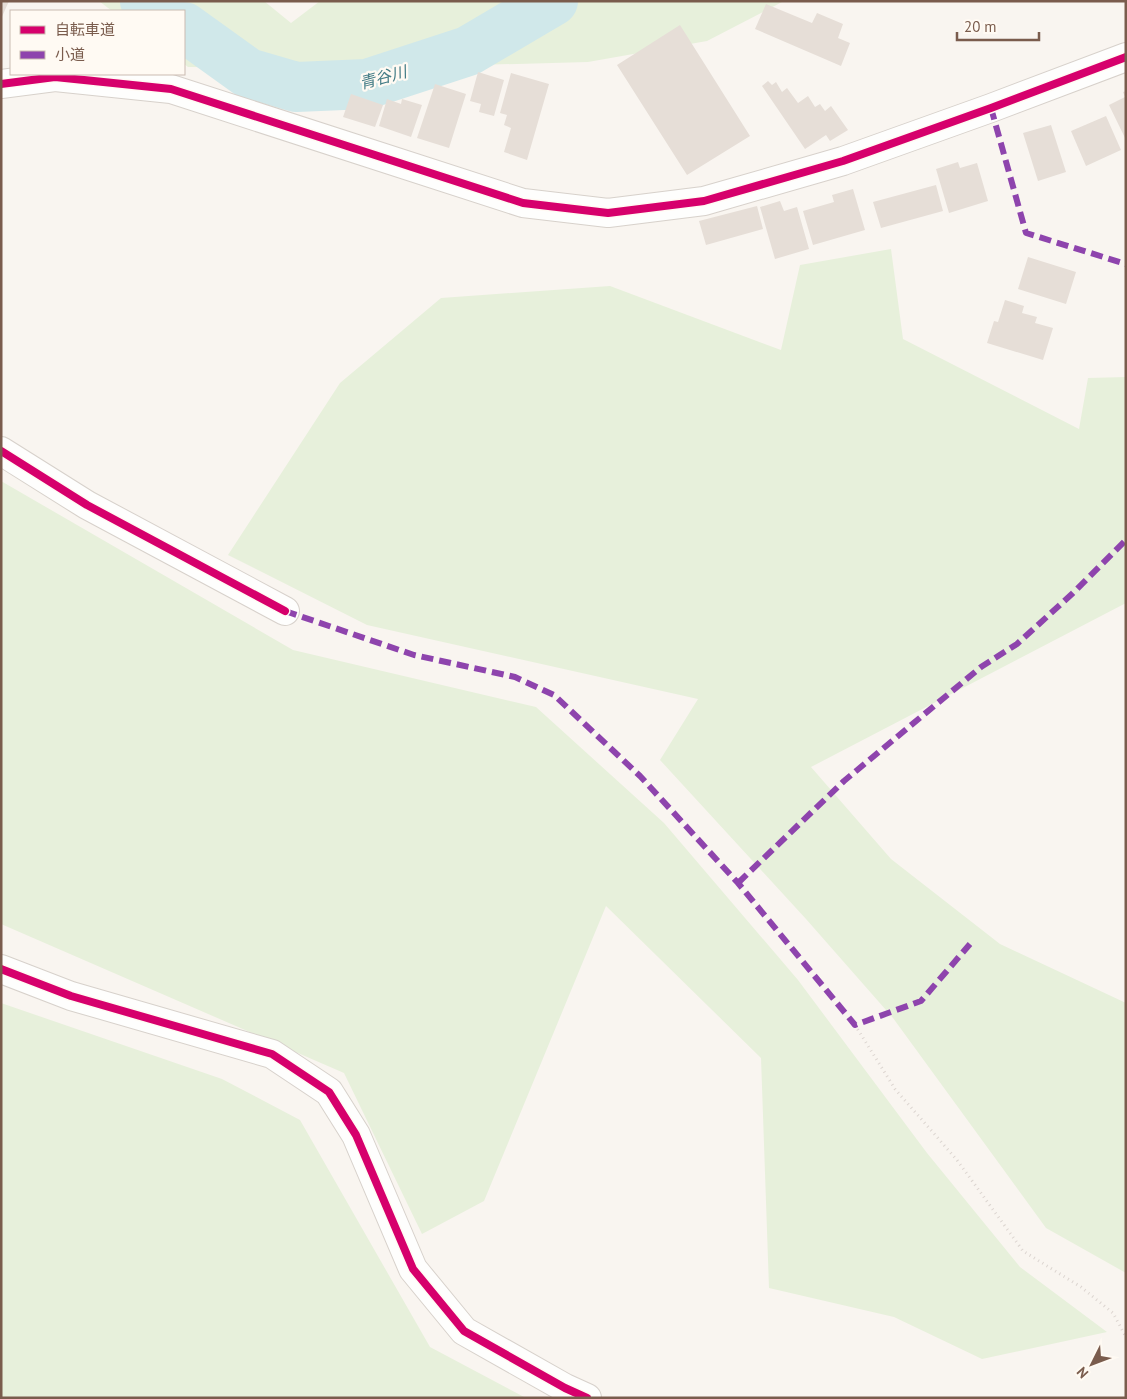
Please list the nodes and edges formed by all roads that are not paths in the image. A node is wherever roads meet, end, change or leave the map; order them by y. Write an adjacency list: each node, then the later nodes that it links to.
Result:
1 (1126, 57): 2 (street)
2 (1, 84)
3 (1, 450): 4 (street)
4 (285, 611)
5 (1, 969): 6 (street)
6 (587, 1398)

